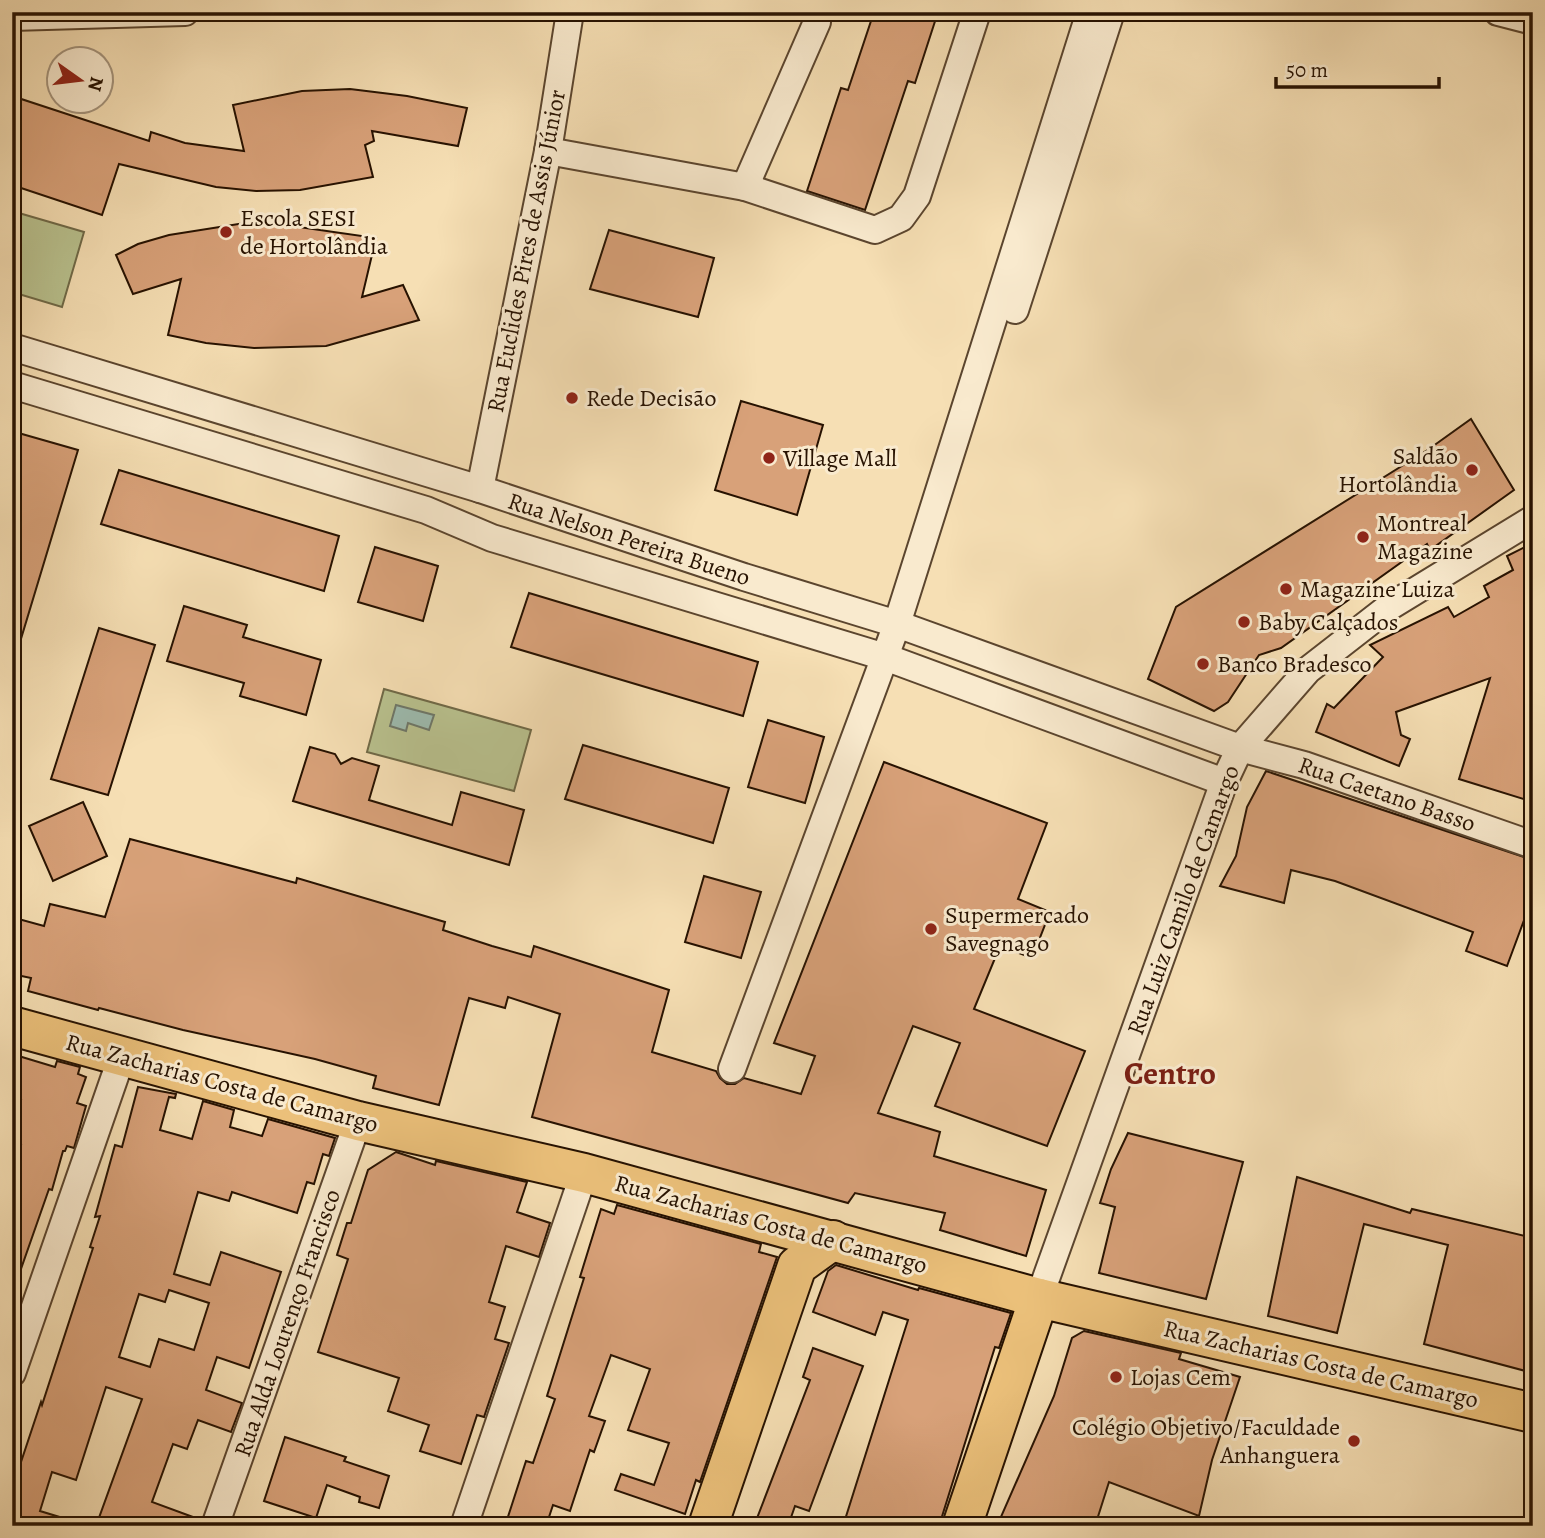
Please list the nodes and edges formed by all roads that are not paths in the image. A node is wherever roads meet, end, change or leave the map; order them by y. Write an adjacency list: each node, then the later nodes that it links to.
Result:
1 (185, 12): 7 (street)
2 (570, 12): 10 (street, Rua Euclides Pires de Assis Júnior)
3 (977, 12): 11 (street)
4 (1090, 12): 16 (street)
5 (1111, 12): 16 (street)
6 (1498, 12): 8 (street)
7 (12, 17)
8 (1533, 21)
9 (817, 22): 11 (street)
10 (548, 151): 11 (street); 14 (street, Rua Euclides Pires de Assis Júnior)
11 (745, 187)
12 (12, 347): 14 (street, Rua Nelson Pereira Bueno)
13 (12, 385): 17 (street, Rua Nelson Pereira Bueno)
14 (480, 489): 16 (street, Rua Nelson Pereira Bueno)
15 (1533, 519): 18 (street, Rua Luiz Camilo de Camargo)
16 (904, 627): 17 (street); 18 (street, Rua Nelson Pereira Bueno)
17 (885, 657): 19 (street, Rua Nelson Pereira Bueno); 23 (street)
18 (1240, 748): 19 (street, Rua Luiz Camilo de Camargo); 20 (street, Rua Caetano Basso)
19 (1224, 782): 29 (street, Rua Luiz Camilo de Camargo)
20 (1533, 845)
21 (12, 1026): 22 (main road, Rua Zacharias Costa de Camargo)
22 (122, 1056): 24 (main road, Rua Zacharias Costa de Camargo); 30 (street)
23 (732, 1069)
24 (358, 1121): 25 (main road, Rua Zacharias Costa de Camargo); 32 (street, Rua Alda Lourenço Francisco)
25 (584, 1173): 26 (main road, Rua Zacharias Costa de Camargo); 33 (street)
26 (765, 1222): 27 (main road, Rua Zacharias Costa de Camargo); 28 (main road)
27 (833, 1240): 28 (main road); 29 (main road, Rua Zacharias Costa de Camargo)
28 (797, 1266): 34 (main road)
29 (1039, 1298): 31 (main road, Rua Zacharias Costa de Camargo); 35 (main road, Rua Luiz Camilo de Camargo)
30 (12, 1373)
31 (1533, 1413)
32 (215, 1526)
33 (464, 1526)
34 (708, 1526)
35 (962, 1526)

